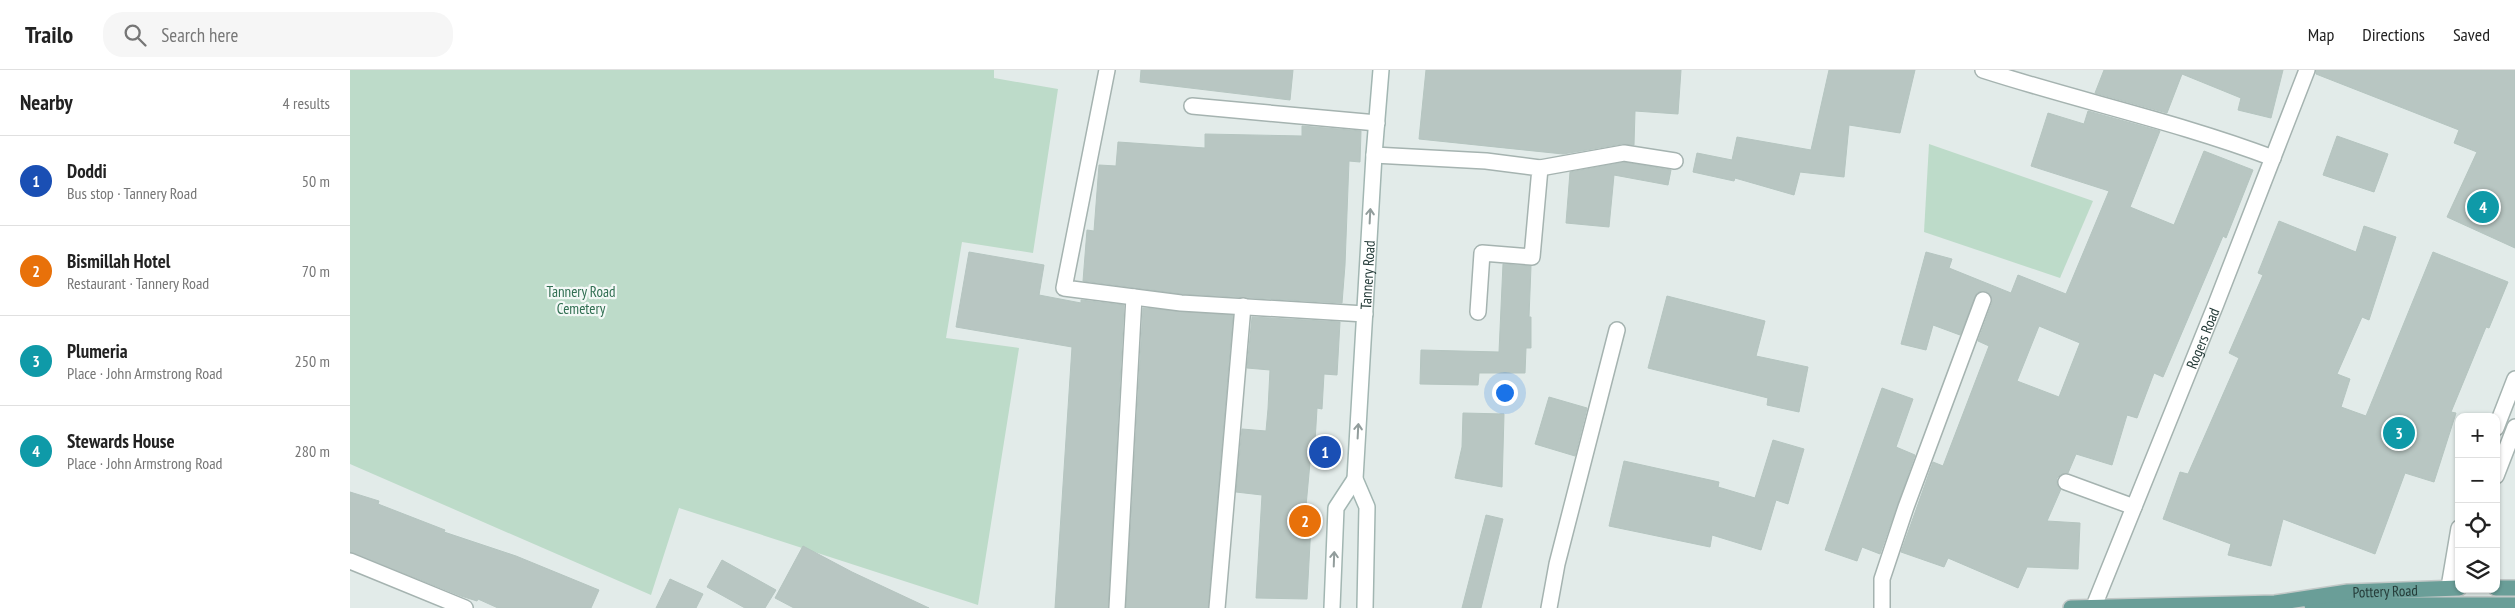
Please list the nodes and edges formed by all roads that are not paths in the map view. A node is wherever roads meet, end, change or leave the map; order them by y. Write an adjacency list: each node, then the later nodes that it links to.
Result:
1 (1107, 70): 11 (street)
2 (1381, 70): 6 (street, Tannery Road)
3 (1983, 70): 8 (street)
4 (2306, 70): 8 (street, Rogers Road)
5 (1192, 106): 6 (street)
6 (1376, 123): 7 (street, Tannery Road)
7 (1374, 155): 10 (street); 15 (street, Tannery Road, one-way to 7)
8 (2273, 158): 23 (street, Rogers Road)
9 (1675, 161): 10 (street)
10 (1540, 168): 14 (street)
11 (1134, 297): 13 (street); 33 (street)
12 (1983, 300): 38 (street)
13 (1243, 306): 15 (street); 34 (street)
14 (1478, 312)
15 (1365, 314): 21 (street, Tannery Road, one-way to 15)
16 (1617, 330): 37 (street)
17 (2515, 379): 18 (street)
18 (2500, 418)
19 (2515, 427): 20 (street)
20 (2500, 466)
21 (1355, 479): 35 (street, Tannery Road, one-way to 21); 36 (street, Tannery Road)
22 (2066, 482): 23 (street)
23 (2134, 507): 31 (street, Rogers Road)
24 (2457, 548): 26 (street)
25 (350, 561): 32 (street)
26 (2454, 588): 29 (main road, Pottery Road)
27 (2500, 588): 28 (main road)
28 (2515, 588)
29 (2275, 603): 30 (main road); 31 (main road, Pottery Road)
30 (2515, 605)
31 (2094, 606): 39 (main road, Pottery Road)
32 (464, 608)
33 (1118, 608)
34 (1217, 608)
35 (1332, 608)
36 (1365, 608)
37 (1549, 608)
38 (1882, 608)
39 (2071, 608)

